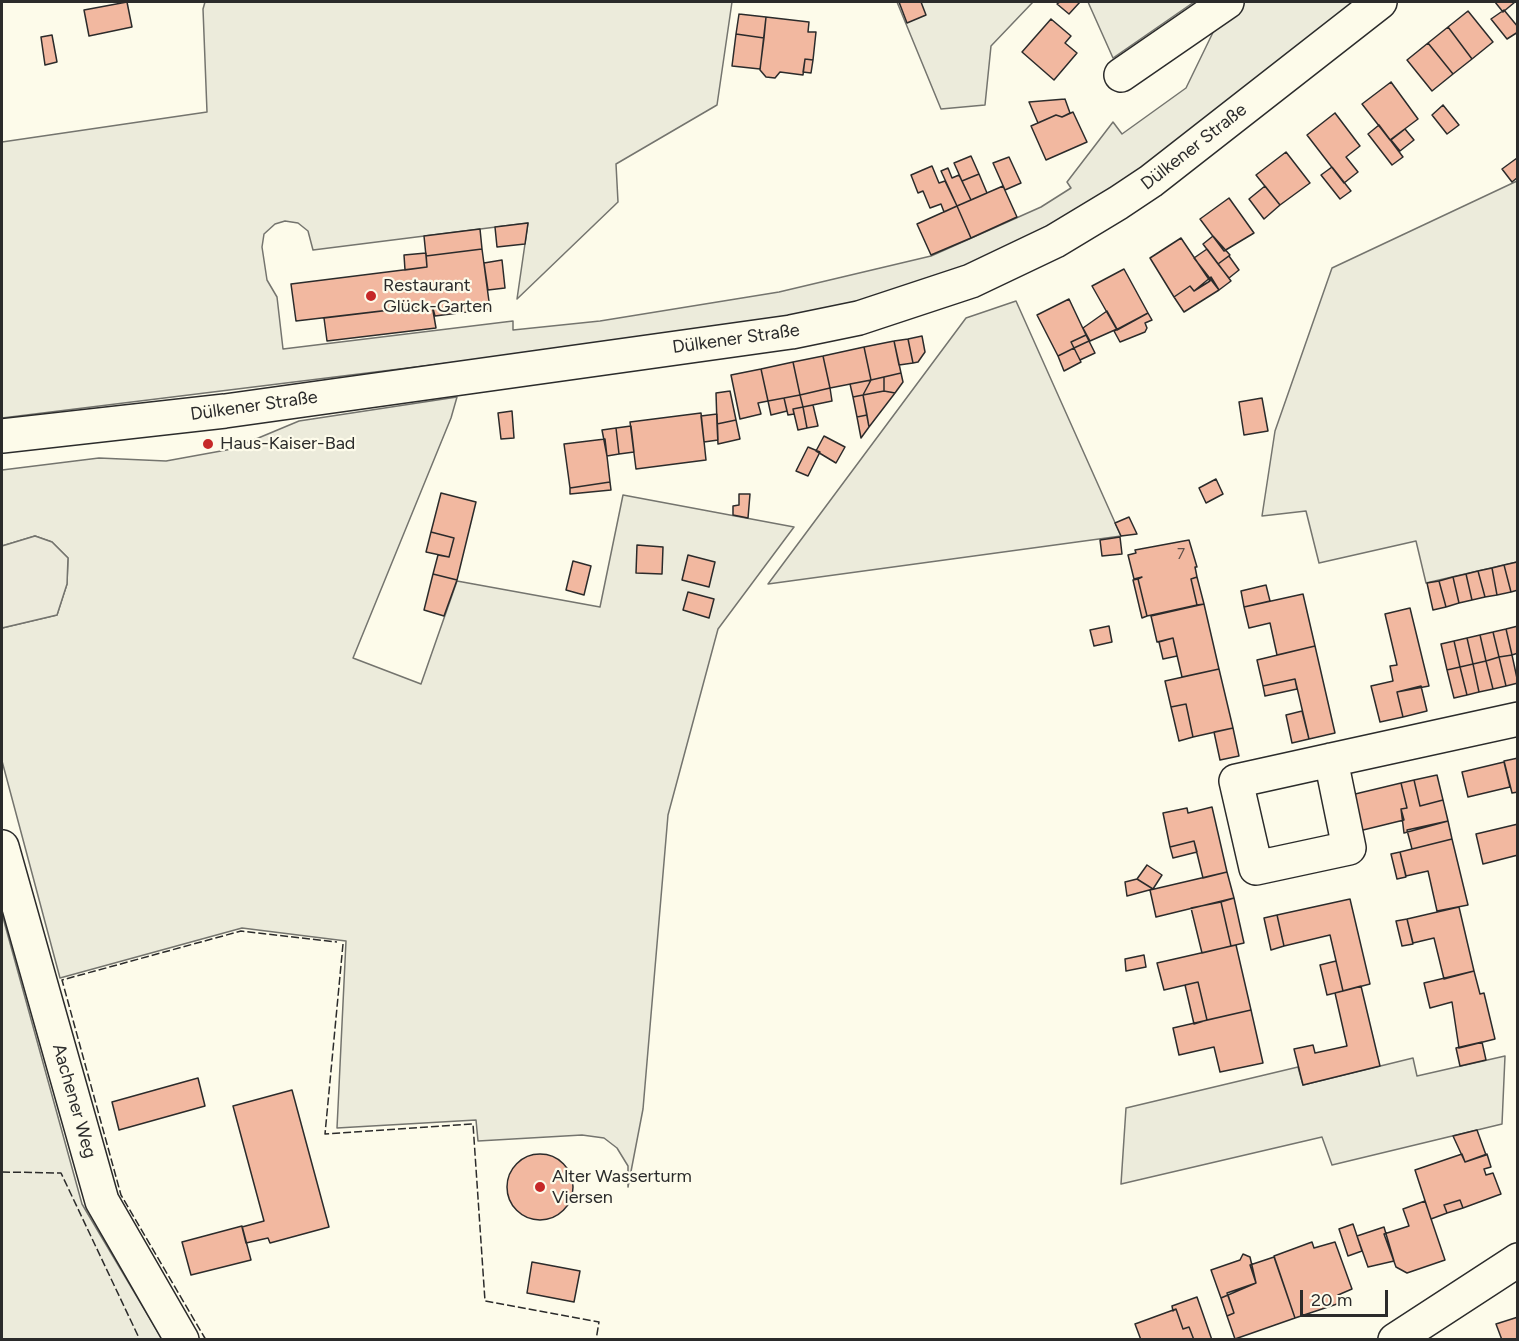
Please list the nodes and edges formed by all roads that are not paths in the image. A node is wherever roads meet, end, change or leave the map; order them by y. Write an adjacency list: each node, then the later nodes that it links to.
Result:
1 (1227, 2): 3 (main road)
2 (1380, 2): 4 (main road, Dülkener Straße)
3 (1121, 75)
4 (2, 436)
5 (1518, 719): 6 (main road)
6 (1331, 760)
7 (2, 847): 9 (main road, Aachener Weg)
8 (1518, 1260): 10 (main road)
9 (182, 1340)
10 (1395, 1340)

